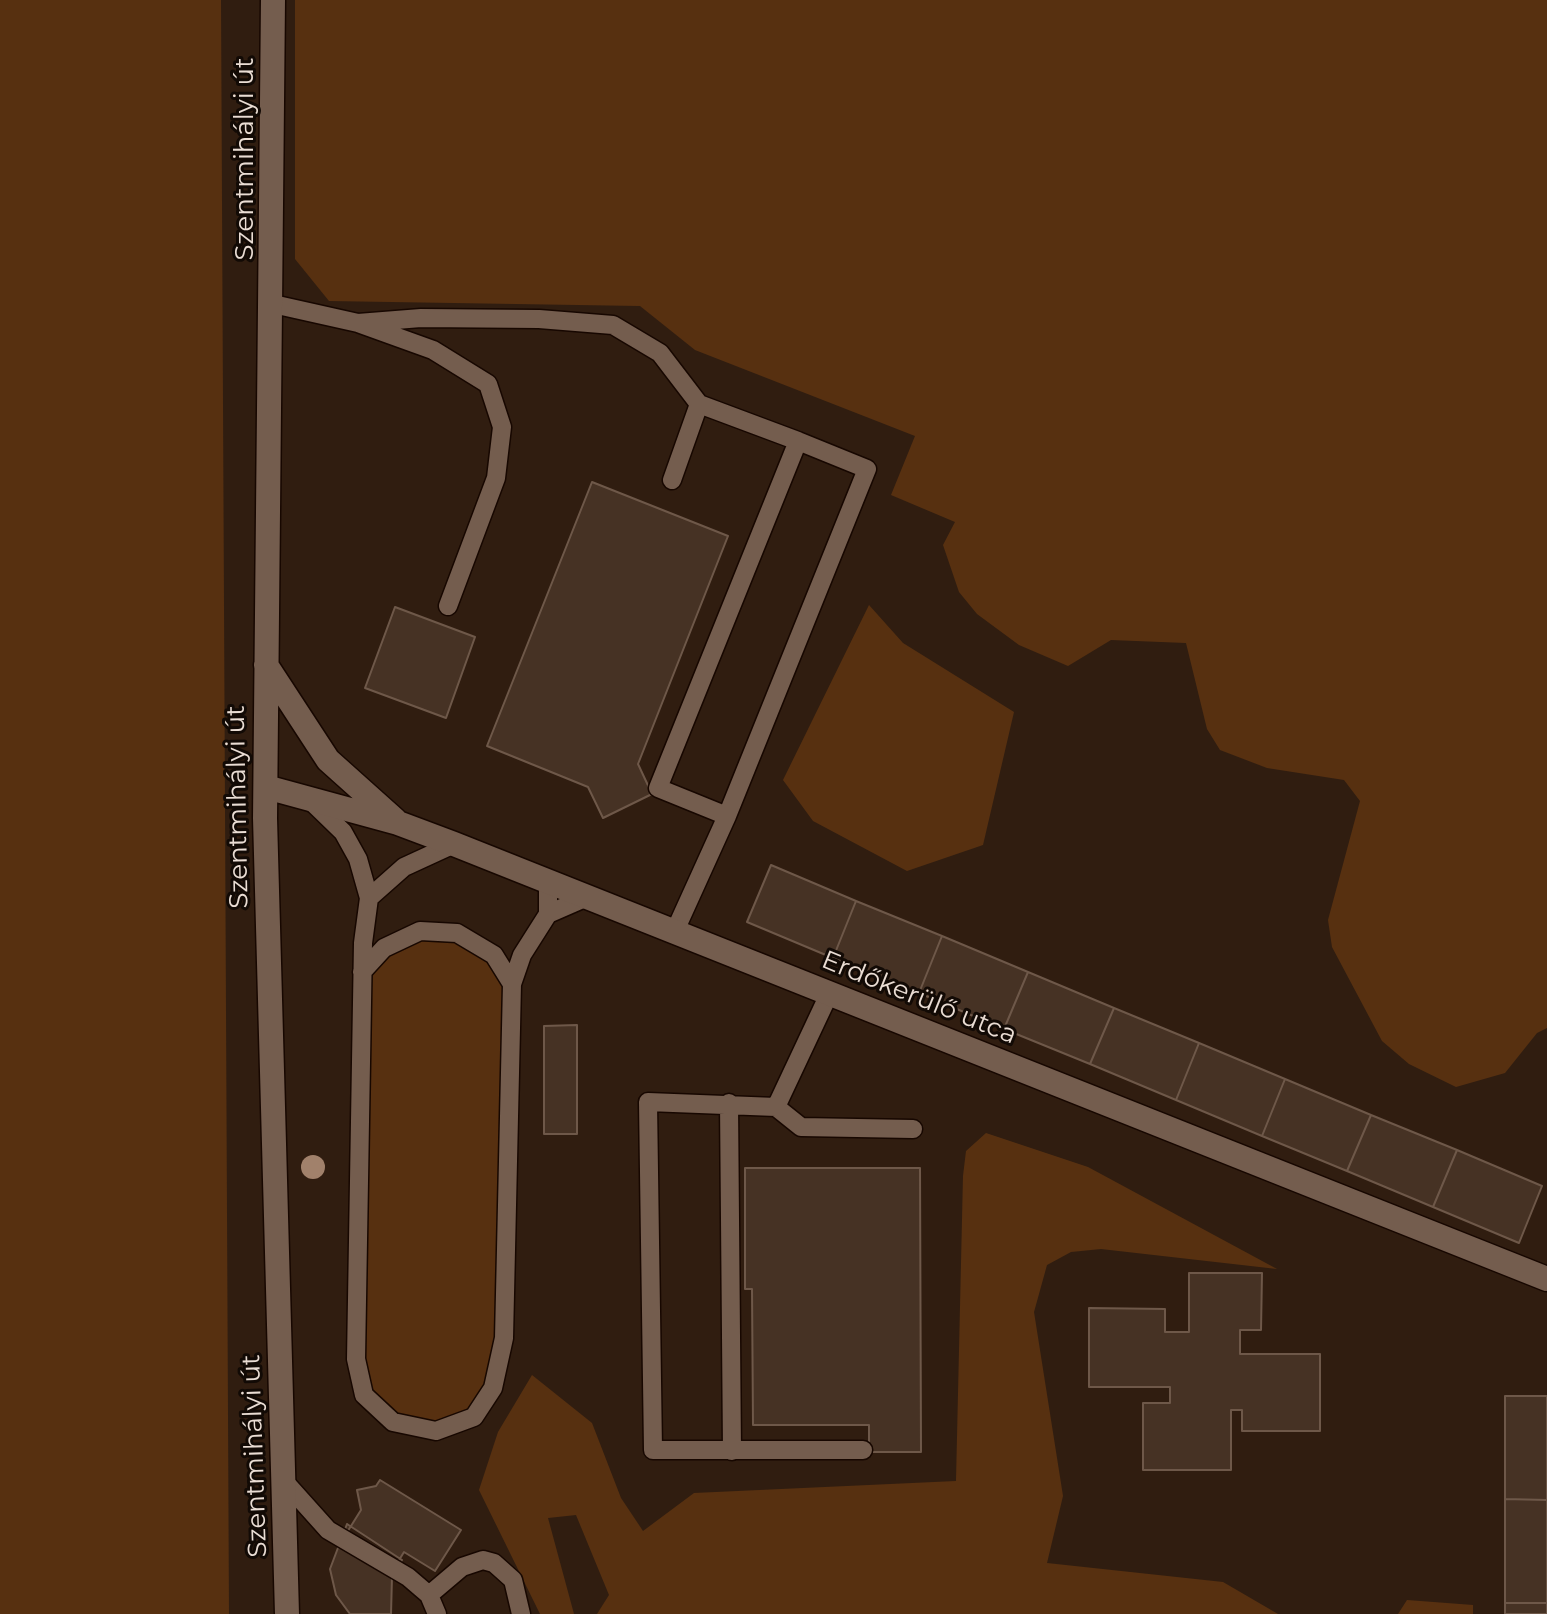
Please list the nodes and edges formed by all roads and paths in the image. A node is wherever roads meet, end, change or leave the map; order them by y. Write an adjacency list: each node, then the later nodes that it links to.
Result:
1 (273, 0): 2 (main road, Szentmihályi út)
2 (273, 304): 3 (lane); 8 (main road, Szentmihályi út)
3 (358, 323): 4 (lane); 7 (lane)
4 (699, 404): 5 (lane); 6 (lane)
5 (798, 441): 11 (lane); 11 (lane)
6 (672, 480)
7 (448, 606)
8 (265, 663): 9 (main road, Szentmihályi út); 12 (main road)
9 (266, 787): 10 (main road, Erdőkerülő utca); 28 (main road, Szentmihályi út)
10 (308, 798): 12 (main road, Erdőkerülő utca); 16 (lane)
11 (727, 816): 18 (lane)
12 (398, 823): 13 (main road, Erdőkerülő utca)
13 (454, 844): 14 (main road, Erdőkerülő utca); 16 (lane)
14 (548, 881): 15 (main road, Erdőkerülő utca); 17 (lane)
15 (587, 897): 17 (lane); 18 (main road, Erdőkerülő utca)
16 (369, 898): 19 (lane)
17 (548, 914): 20 (lane)
18 (674, 933): 21 (main road, Erdőkerülő utca)
19 (362, 972): 20 (lane); 20 (lane)
20 (512, 984)
21 (830, 992): 23 (lane); 25 (main road, Erdőkerülő utca)
22 (729, 1103): 23 (lane); 27 (lane); 27 (lane)
23 (776, 1107): 24 (lane)
24 (913, 1129)
25 (1547, 1279)
26 (863, 1450): 27 (lane)
27 (732, 1451)
28 (285, 1482): 29 (lane); 30 (main road, Szentmihályi út)
29 (429, 1595): 31 (lane); 32 (lane)
30 (287, 1614)
31 (437, 1614)
32 (521, 1614)

